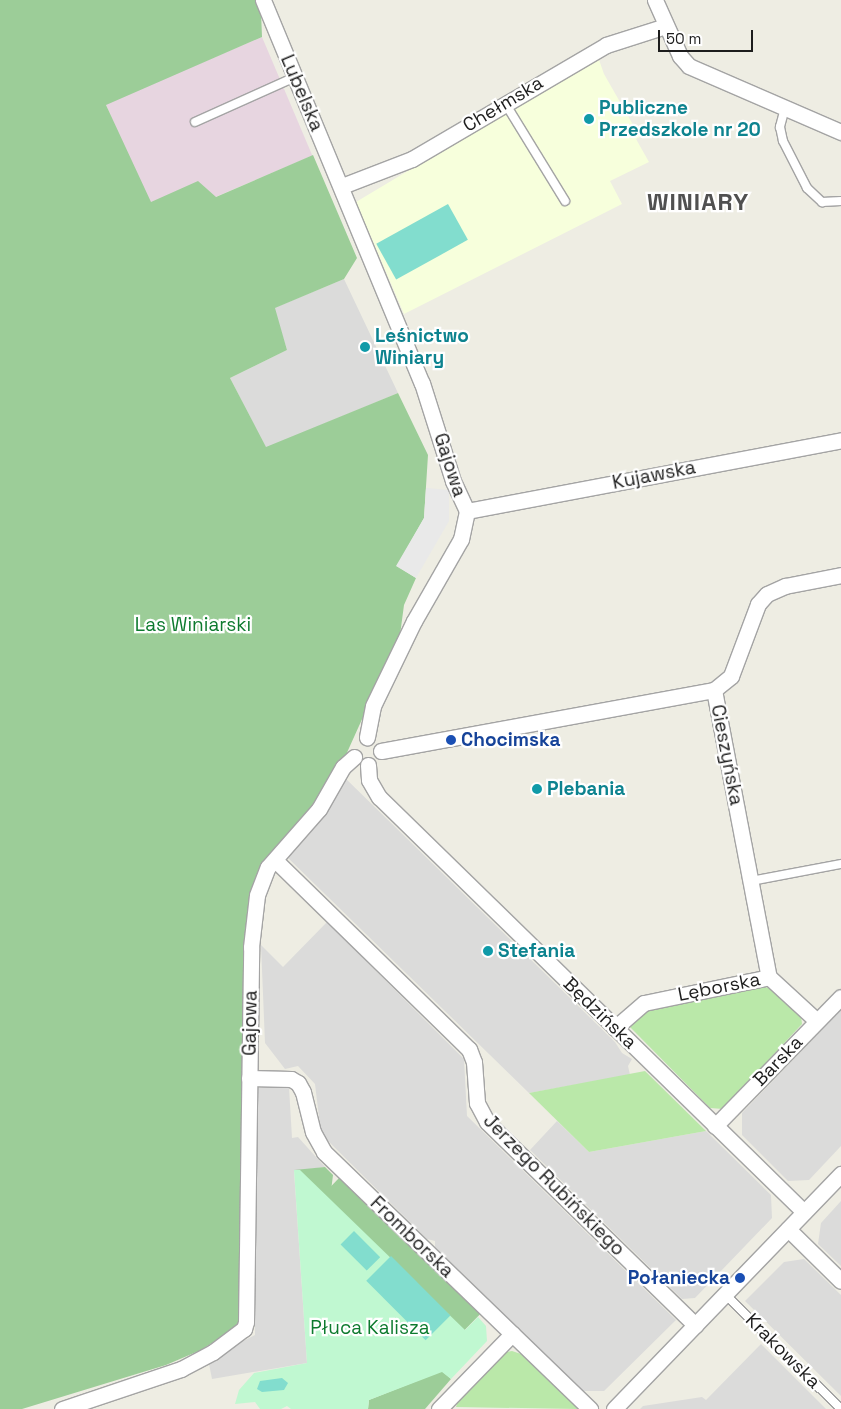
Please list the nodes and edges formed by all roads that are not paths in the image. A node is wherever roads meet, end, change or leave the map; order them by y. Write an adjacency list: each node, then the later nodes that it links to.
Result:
1 (263, 0): 4 (street, Lubelska)
2 (655, 0): 3 (street)
3 (666, 26): 5 (street, Chełmska); 6 (street)
4 (295, 77): 7 (lane); 9 (street, Lubelska)
5 (505, 103): 9 (street, Chełmska); 11 (lane)
6 (785, 108): 8 (street); 10 (lane)
7 (195, 122)
8 (841, 132)
9 (342, 186): 13 (street, Gajowa)
10 (841, 200)
11 (565, 201)
12 (841, 440): 13 (street, Kujawska)
13 (467, 511): 16 (street, Gajowa)
14 (841, 575): 15 (street, Cieszyńska)
15 (714, 690): 17 (street); 22 (street, Cieszyńska)
16 (367, 737): 17 (street); 18 (street)
17 (381, 752): 19 (street)
18 (354, 757): 19 (street); 20 (street, Gajowa)
19 (368, 765): 26 (street, Będzińska)
20 (275, 860): 27 (street, Gajowa); 34 (street, Jerzego Rubińskiego)
21 (841, 864): 22 (lane)
22 (751, 882): 23 (street, Cieszyńska)
23 (769, 977): 25 (street, Lęborska); 26 (street, Lęborska)
24 (841, 997): 25 (street, Barska)
25 (817, 1021): 28 (street, Barska)
26 (615, 1028): 28 (street, Będzińska)
27 (250, 1078): 35 (street, Fromborska); 36 (street, Gajowa)
28 (715, 1126): 30 (street, Będzińska)
29 (841, 1174): 30 (street)
30 (804, 1212): 31 (street)
31 (788, 1229): 32 (street); 33 (street)
32 (841, 1281)
33 (725, 1294): 34 (street); 41 (lane, Krakowska)
34 (695, 1325): 40 (street)
35 (512, 1334): 38 (street); 39 (street, Fromborska)
36 (92, 1405): 37 (street)
37 (62, 1409)
38 (439, 1409)
39 (590, 1409)
40 (614, 1409)
41 (841, 1409)

